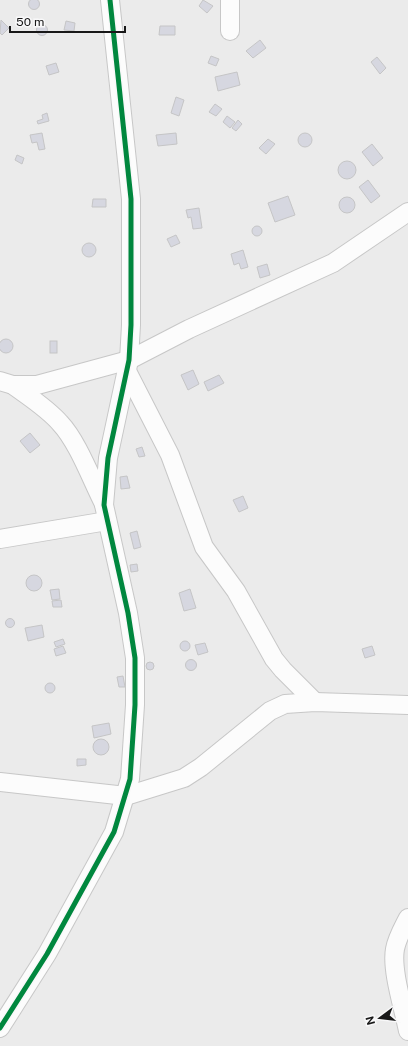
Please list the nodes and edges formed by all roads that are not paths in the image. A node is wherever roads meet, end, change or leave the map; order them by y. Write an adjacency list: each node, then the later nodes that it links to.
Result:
1 (110, 0): 5 (street)
2 (230, 0): 3 (street)
3 (230, 31)
4 (408, 212): 5 (street)
5 (128, 365): 6 (street); 7 (street); 9 (street)
6 (7, 383): 7 (street)
7 (106, 513): 8 (street); 12 (street)
8 (0, 539)
9 (315, 702): 10 (street); 12 (street)
10 (408, 705)
11 (0, 782): 12 (street)
12 (126, 796): 14 (street)
13 (408, 918): 15 (street)
14 (0, 1028)
15 (408, 1031)

